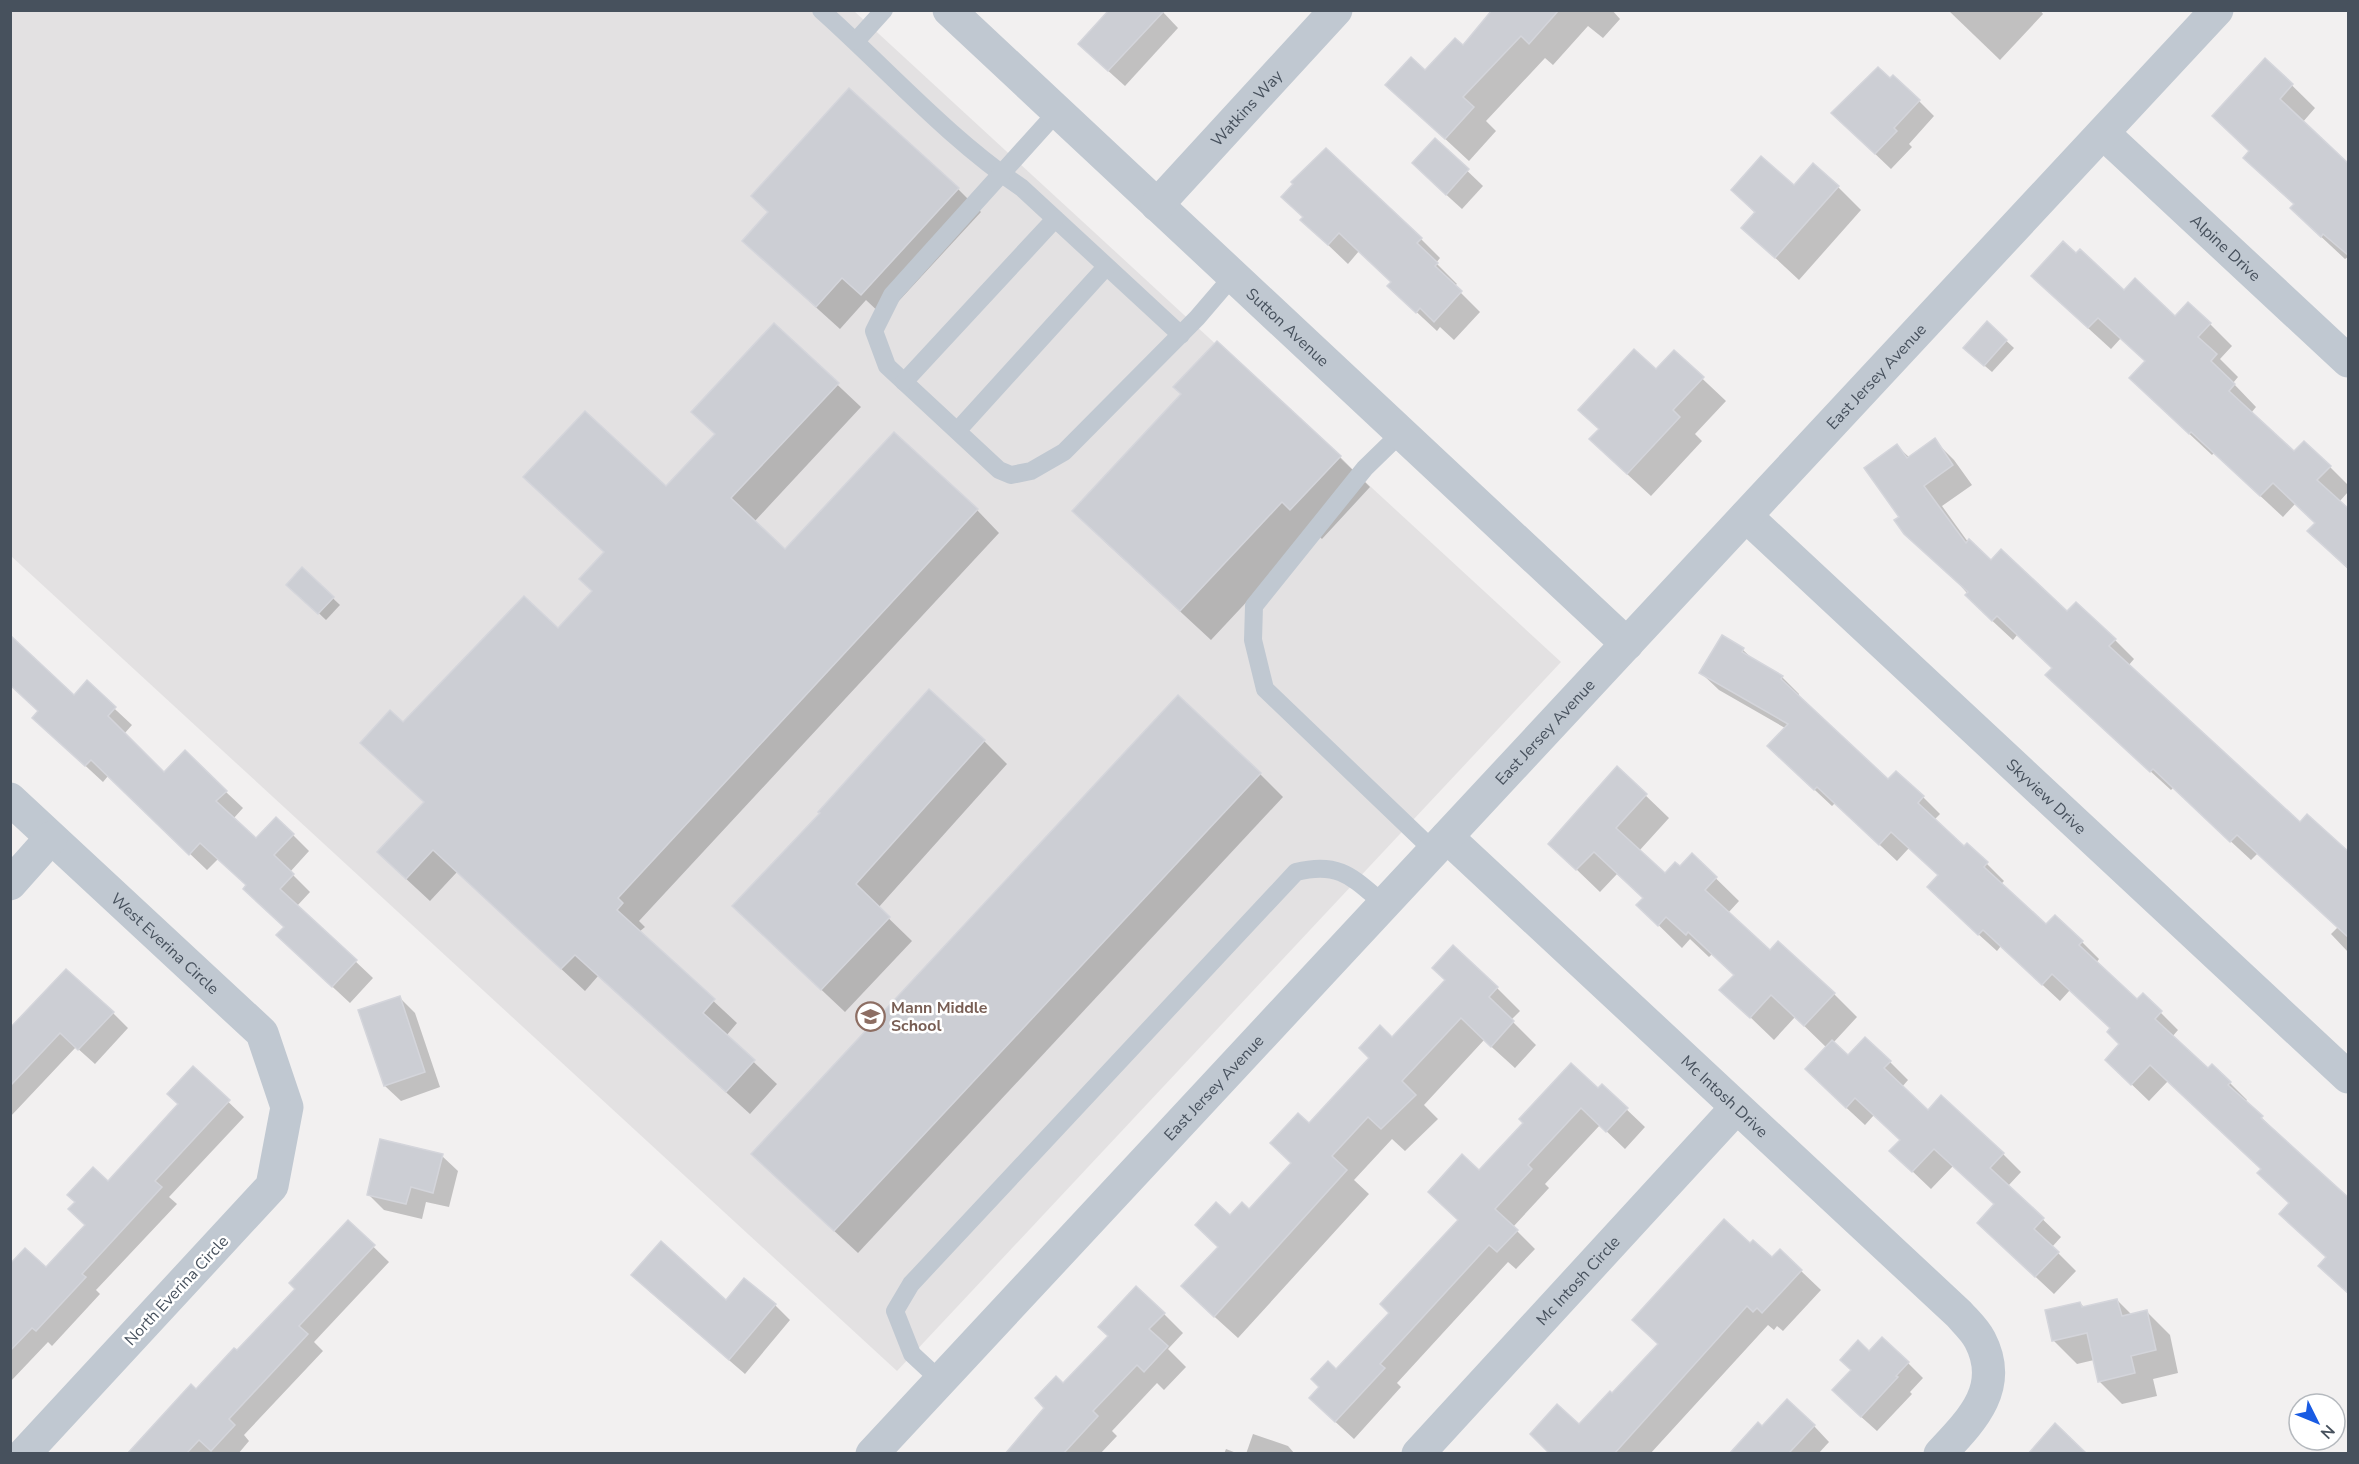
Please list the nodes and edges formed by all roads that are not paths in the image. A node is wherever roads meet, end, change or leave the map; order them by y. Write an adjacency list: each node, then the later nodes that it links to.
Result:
1 (822, 10): 6 (lane)
2 (884, 10): 6 (lane)
3 (949, 10): 7 (street, Sutton Avenue)
4 (1336, 10): 10 (street, Watkins Way)
5 (2217, 10): 8 (street, East Jersey Avenue)
6 (856, 41): 9 (lane)
7 (1057, 112): 9 (lane); 10 (street, Sutton Avenue)
8 (2103, 133): 15 (street, Alpine Drive); 19 (street, East Jersey Avenue)
9 (1000, 173): 11 (lane); 16 (lane)
10 (1157, 205): 13 (street, Sutton Avenue)
11 (1055, 219): 12 (lane); 16 (lane)
12 (1106, 267): 14 (lane); 17 (lane)
13 (1233, 276): 14 (lane); 18 (street, Sutton Avenue)
14 (1181, 335): 17 (lane)
15 (2349, 361)
16 (904, 382): 17 (lane)
17 (958, 430)
18 (1401, 433): 20 (street, Sutton Avenue); 23 (lane)
19 (1746, 516): 20 (street, East Jersey Avenue); 26 (street, Skyview Drive)
20 (1627, 644): 23 (street, East Jersey Avenue)
21 (10, 800): 22 (street, West Everina Circle)
22 (51, 838): 24 (street); 27 (street, West Everina Circle)
23 (1441, 844): 25 (street, East Jersey Avenue); 28 (street, Mc Intosh Drive)
24 (10, 884)
25 (1384, 904): 29 (street, East Jersey Avenue); 29 (lane)
26 (2349, 1077)
27 (287, 1107): 30 (street, North Everina Circle)
28 (1736, 1108): 32 (street, Mc Intosh Circle); 33 (street, Mc Intosh Drive)
29 (940, 1380): 31 (street, East Jersey Avenue)
30 (24, 1454)
31 (872, 1454)
32 (1418, 1454)
33 (1940, 1454)

